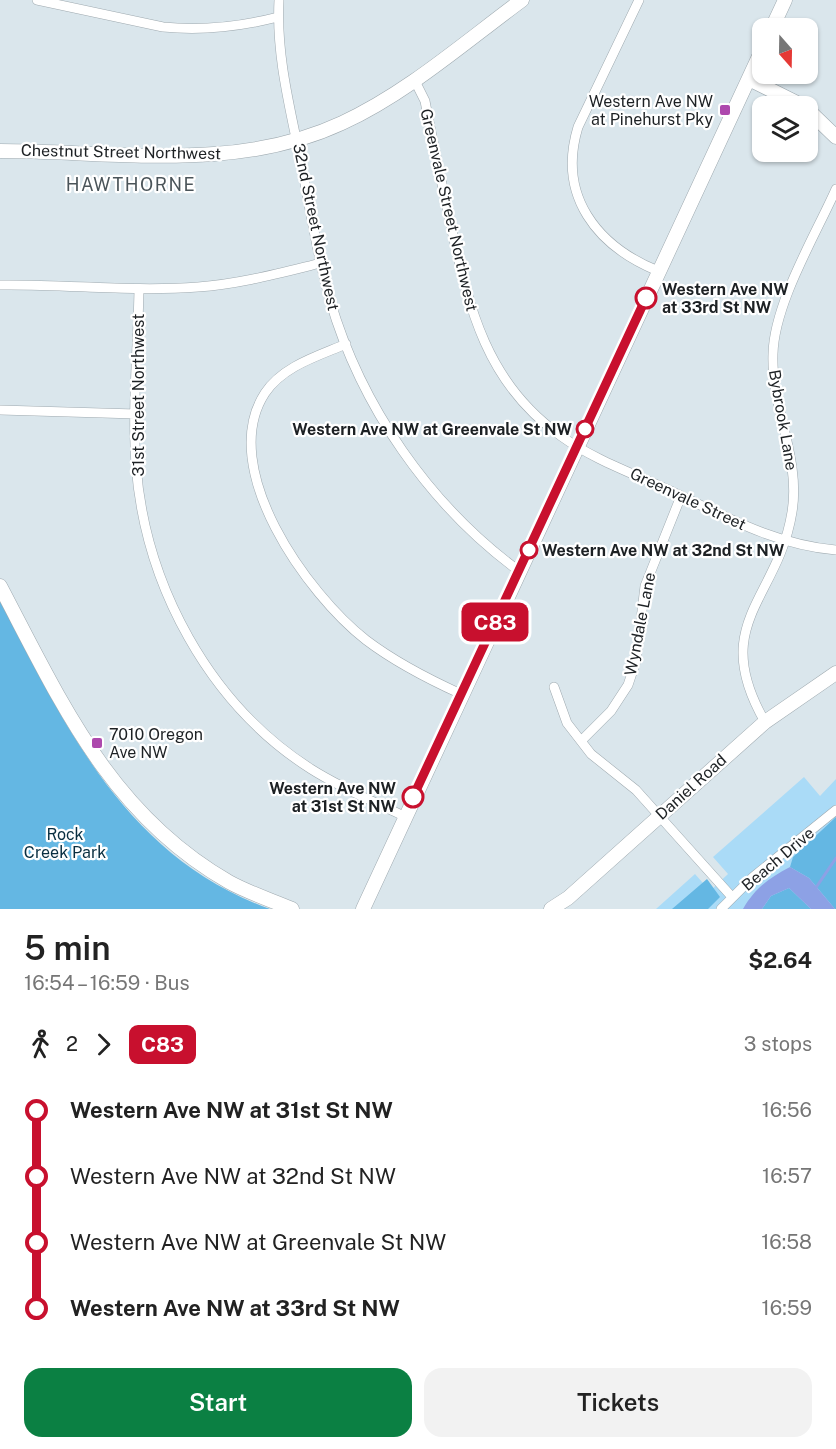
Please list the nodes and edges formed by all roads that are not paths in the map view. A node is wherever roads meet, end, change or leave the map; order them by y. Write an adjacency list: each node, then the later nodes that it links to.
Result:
1 (37, 0): 6 (street)
2 (279, 0): 6 (street, 32nd Street Northwest)
3 (522, 0): 9 (street, Chestnut Street Northwest)
4 (639, 0): 18 (street)
5 (785, 0): 7 (street)
6 (278, 17): 14 (street, 32nd Street Northwest)
7 (777, 18)
8 (752, 72): 10 (street)
9 (414, 79): 14 (street, Chestnut Street Northwest); 24 (street, Greenvale Street Northwest)
10 (749, 79): 11 (street); 18 (street)
11 (783, 96)
12 (818, 120): 13 (street)
13 (836, 137)
14 (297, 140): 15 (street, Chestnut Street Northwest); 17 (street, 32nd Street Northwest)
15 (0, 151)
16 (836, 189): 26 (street, Bybrook Lane)
17 (321, 263): 20 (street); 21 (street, 32nd Street Northwest)
18 (658, 272): 24 (street)
19 (0, 285): 20 (street)
20 (139, 289): 23 (street, 31st Street Northwest)
21 (346, 344): 28 (street, 32nd Street Northwest); 32 (street)
22 (0, 410): 23 (street)
23 (136, 414): 37 (street, 31st Street Northwest)
24 (577, 446): 25 (street, Greenvale Street); 28 (street)
25 (681, 496): 26 (street, Greenvale Street); 34 (street, Wyndale Lane)
26 (784, 542): 27 (street, Greenvale Street); 33 (street, Bybrook Lane)
27 (836, 550)
28 (519, 571): 32 (street)
29 (0, 586): 39 (street)
30 (836, 673): 33 (street, Daniel Road)
31 (554, 687): 34 (street)
32 (461, 694): 37 (street)
33 (765, 722): 36 (street, Daniel Road)
34 (581, 741): 36 (street)
35 (836, 810): 38 (street, Beach Drive)
36 (659, 815): 38 (street); 41 (street, Daniel Road)
37 (404, 816): 40 (street)
38 (732, 897): 42 (street, Beach Drive)
39 (292, 909)
40 (363, 909)
41 (551, 909)
42 (721, 909)

